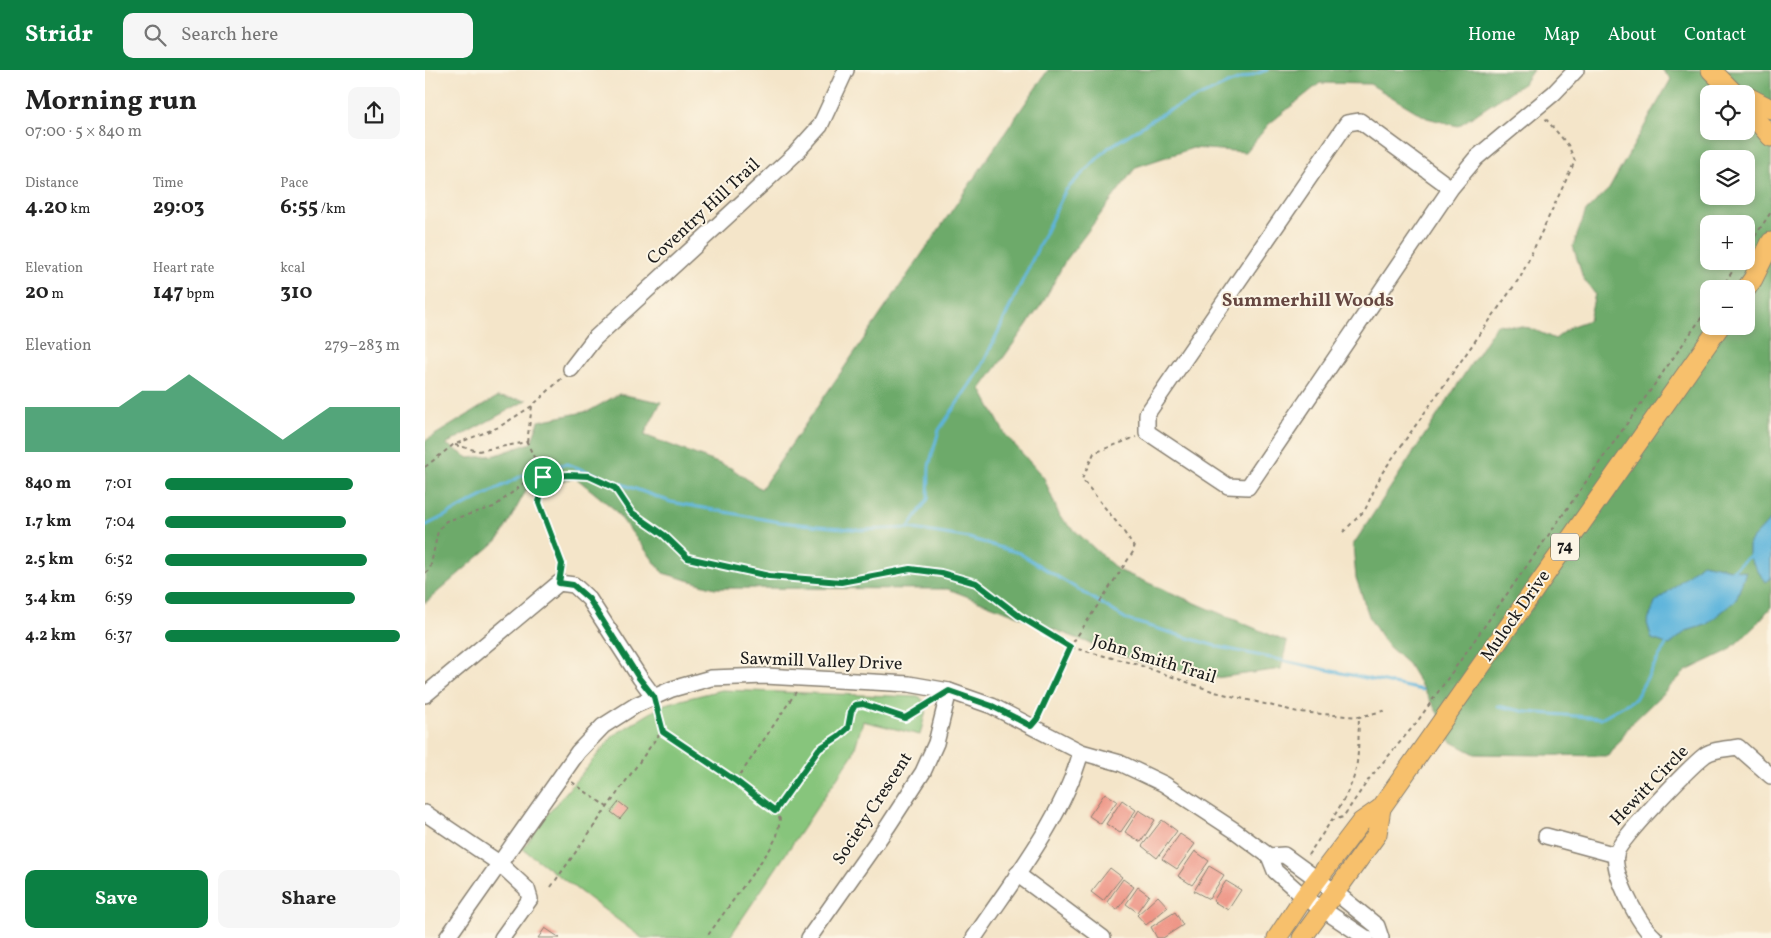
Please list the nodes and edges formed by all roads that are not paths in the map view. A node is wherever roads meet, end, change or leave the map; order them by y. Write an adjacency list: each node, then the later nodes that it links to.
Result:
1 (846, 70): 15 (street, Coventry Hill Trail)
2 (1576, 70): 9 (street)
3 (1711, 70): 4 (main road)
4 (1729, 85)
5 (1755, 101): 6 (main road)
6 (1771, 109)
7 (1755, 118): 8 (main road)
8 (1771, 136)
9 (1451, 188): 9 (street)
10 (1771, 242): 12 (main road)
11 (1771, 263): 13 (main road)
12 (1752, 280)
13 (1754, 280)
14 (1714, 335): 21 (main road, Mulock Drive / 74)
15 (571, 369)
16 (949, 691): 18 (street, Sawmill Valley Drive); 19 (street, Sawmill Valley Drive); 34 (street, Society Crescent)
17 (425, 695): 18 (street)
18 (654, 697): 26 (street, Sawmill Valley Drive)
19 (1081, 752): 25 (street, Sawmill Valley Drive); 27 (street)
20 (1771, 776): 24 (street, Hewitt Circle)
21 (1381, 808): 28 (main road, Mulock Drive / 74); 29 (main road, Mulock Drive / 74)
22 (425, 813): 26 (street)
23 (1546, 836): 24 (street)
24 (1616, 855): 41 (street, Hewitt Circle)
25 (1269, 856): 28 (street, Sawmill Valley Drive); 30 (street, Sawmill Valley Drive)
26 (499, 863): 32 (street, Sawmill Valley Drive); 33 (street)
27 (1017, 874): 35 (street); 36 (street)
28 (1317, 879): 29 (street, Sawmill Valley Drive); 30 (main road, Mulock Drive / 74)
29 (1335, 892): 31 (main road, Mulock Drive / 74); 40 (street, Sawmill Valley Drive)
30 (1304, 897): 31 (street, Sawmill Valley Drive); 37 (main road, Mulock Drive / 74)
31 (1323, 909): 38 (main road, Mulock Drive / 74); 39 (street, Sawmill Valley Drive)
32 (447, 938)
33 (502, 938)
34 (809, 938)
35 (973, 938)
36 (1103, 938)
37 (1277, 938)
38 (1302, 938)
39 (1366, 938)
40 (1381, 938)
41 (1655, 938)

